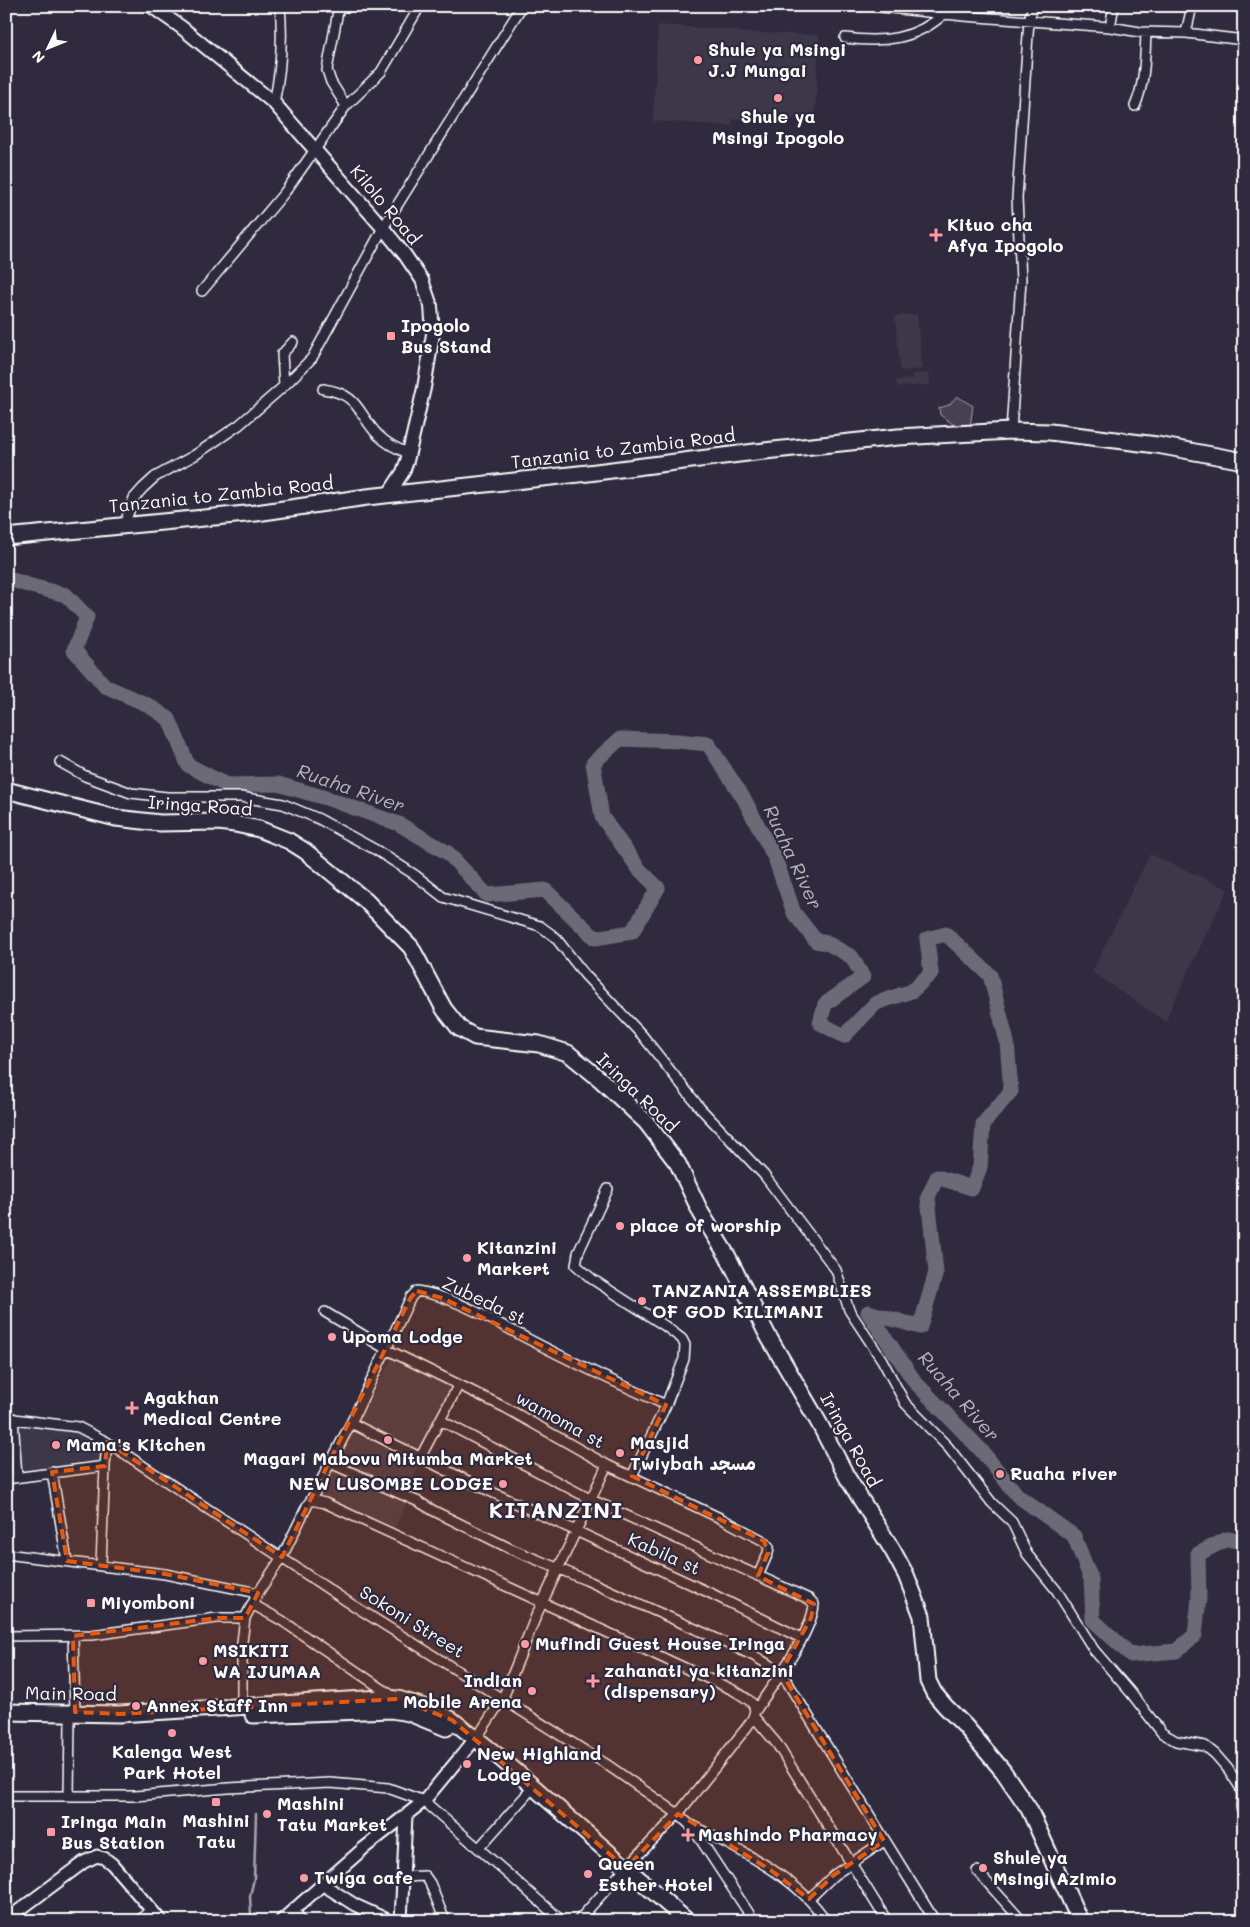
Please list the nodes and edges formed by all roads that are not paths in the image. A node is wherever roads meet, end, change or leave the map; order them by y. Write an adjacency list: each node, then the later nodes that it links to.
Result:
1 (151, 6): 18 (main road, Kilolo Road)
2 (280, 6): 18 (street)
3 (339, 6): 19 (street)
4 (420, 6): 19 (street)
5 (522, 6): 22 (street)
6 (872, 6): 10 (street)
7 (1033, 6): 12 (street)
8 (1114, 6): 13 (street)
9 (1192, 6): 15 (street)
10 (922, 9): 11 (street)
11 (944, 14): 12 (street); 16 (street)
12 (1029, 20): 13 (street); 27 (street)
13 (1110, 27): 14 (street)
14 (1146, 32): 15 (street); 20 (street)
15 (1186, 33): 17 (street)
16 (845, 38)
17 (1244, 40)
18 (274, 103): 21 (main road, Kilolo Road)
19 (346, 106): 21 (street)
20 (1135, 106)
21 (315, 150): 22 (main road, Kilolo Road); 23 (street)
22 (383, 228): 25 (street); 28 (main road, Kilolo Road)
23 (202, 291)
24 (293, 342): 25 (street)
25 (284, 386): 31 (street)
26 (323, 389): 28 (street)
27 (1011, 431): 29 (highway, Tanzania to Zambia Road); 30 (highway, Tanzania to Zambia Road)
28 (408, 453): 30 (main road, Kilolo Road)
29 (1244, 461)
30 (388, 495): 31 (highway, Tanzania to Zambia Road)
31 (124, 525): 32 (highway, Tanzania to Zambia Road)
32 (6, 537)
33 (60, 762): 83 (street)
34 (6, 790): 112 (highway, Iringa Road)
35 (608, 1189): 39 (street)
36 (325, 1312): 37 (street, wamoma st)
37 (386, 1349): 38 (street, wamoma st); 39 (street, Zubeda st); 42 (street, Zubeda st)
38 (458, 1386): 41 (street); 46 (street, wamoma st)
39 (666, 1405): 49 (street)
40 (10, 1418): 43 (street, Sokoni Street); 50 (street)
41 (440, 1420): 44 (street); 52 (street)
42 (351, 1423): 44 (street, Kabila st); 45 (street, Zubeda st)
43 (107, 1442): 47 (street); 56 (street, Sokoni Street)
44 (420, 1458): 54 (street, Kabila st)
45 (330, 1463): 53 (street, Zubeda st); 59 (street)
46 (607, 1465): 49 (street, wamoma st); 52 (street)
47 (105, 1466): 48 (street); 58 (street)
48 (52, 1472): 50 (street); 57 (street)
49 (632, 1476): 60 (street, wamoma st)
50 (17, 1477): 51 (street)
51 (6, 1479)
52 (590, 1499): 54 (street); 60 (street)
53 (311, 1500): 56 (street, Zubeda st); 62 (street)
54 (575, 1532): 59 (street); 67 (street, Kabila st)
55 (6, 1554): 57 (street)
56 (282, 1557): 61 (street, Zubeda st); 69 (street, Sokoni Street)
57 (67, 1561): 58 (street)
58 (101, 1565): 61 (street)
59 (558, 1569): 62 (street); 68 (street)
60 (758, 1576): 67 (street)
61 (258, 1593): 63 (street, Zubeda st)
62 (542, 1603): 69 (street); 73 (street)
63 (252, 1604): 64 (street, Zubeda st); 70 (street)
64 (244, 1618): 66 (street); 71 (street)
65 (6, 1636): 66 (street)
66 (73, 1636): 74 (street)
67 (801, 1638): 68 (street)
68 (781, 1672): 73 (street); 85 (street)
69 (503, 1698): 76 (street); 81 (street, Sokoni Street)
70 (397, 1705): 71 (highway, Main Road); 74 (highway); 76 (highway)
71 (242, 1706): 74 (highway, Main Road)
72 (6, 1712): 74 (highway, Main Road)
73 (755, 1714): 81 (street); 87 (street)
74 (72, 1717): 75 (highway); 79 (street)
75 (6, 1721)
76 (474, 1742): 77 (highway); 80 (street); 88 (highway)
77 (528, 1793): 86 (street); 88 (highway)
78 (6, 1796): 79 (street)
79 (69, 1796): 80 (street)
80 (424, 1800): 82 (street); 86 (street)
81 (678, 1814): 84 (street, Sokoni Street); 88 (street)
82 (406, 1816): 90 (street); 91 (street)
83 (1244, 1816)
84 (688, 1824): 92 (street); 107 (street, Sokoni Street)
85 (884, 1841): 87 (street); 110 (street)
86 (479, 1848): 103 (street)
87 (852, 1863): 92 (street); 109 (street)
88 (623, 1871): 104 (street); 105 (highway); 106 (highway)
89 (977, 1871): 111 (street)
90 (403, 1877): 101 (street); 102 (street)
91 (322, 1884): 94 (street); 100 (street)
92 (809, 1899): 108 (street)
93 (151, 1909): 95 (street); 96 (street); 97 (street)
94 (294, 1910): 98 (street); 99 (street)
95 (6, 1920)
96 (138, 1921)
97 (161, 1921)
98 (281, 1921)
99 (302, 1921)
100 (390, 1921)
101 (401, 1921)
102 (445, 1921)
103 (562, 1921)
104 (578, 1921)
105 (674, 1921)
106 (687, 1921)
107 (754, 1921)
108 (826, 1921)
109 (888, 1921)
110 (935, 1921)
111 (1022, 1921)
112 (1080, 1921)

